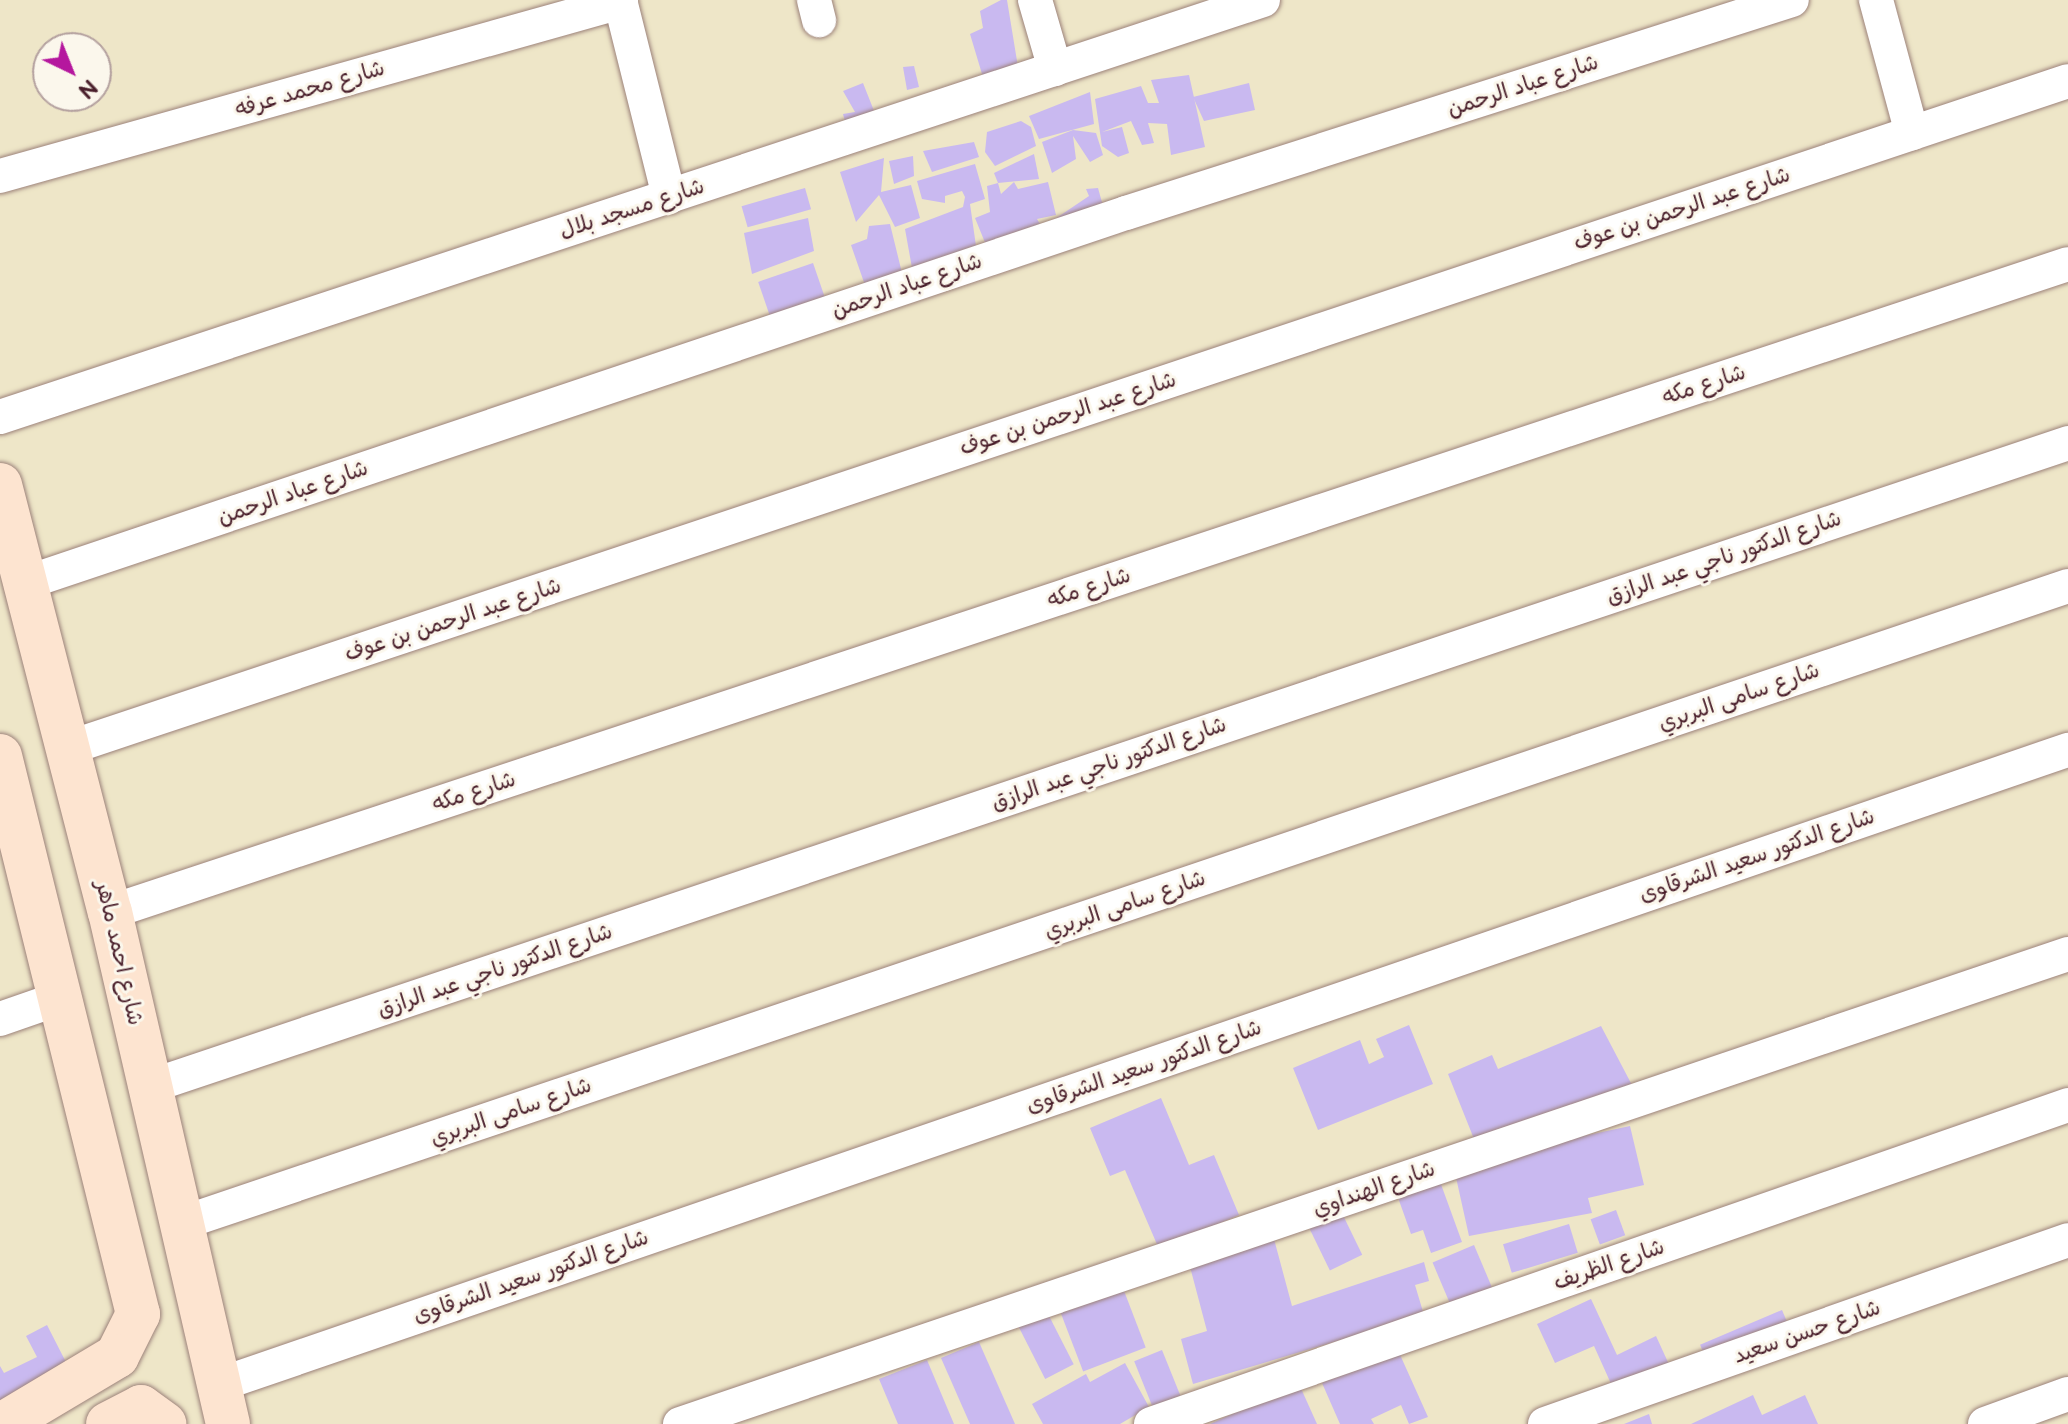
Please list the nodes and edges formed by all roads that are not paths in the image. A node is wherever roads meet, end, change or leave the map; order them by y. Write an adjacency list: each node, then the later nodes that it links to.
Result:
1 (1035, 0): 6 (street)
2 (1263, 0): 6 (street, شارع مسجد بلال)
3 (1792, 0): 15 (street, شارع عباد الرحمن)
4 (1876, 0): 8 (street)
5 (621, 1): 9 (street, شارع محمد عرفه); 10 (street)
6 (1055, 69): 10 (street, شارع مسجد بلال)
7 (2068, 81): 8 (street, شارع عبد الرحمن بن عوف)
8 (1912, 133): 17 (street, شارع عبد الرحمن بن عوف)
9 (0, 176)
10 (669, 197): 12 (street, شارع مسجد بلال)
11 (2068, 264): 21 (street, شارع مكه)
12 (0, 417)
13 (2068, 443): 25 (street, شارع الدكتور ناجي عبد الرازق)
14 (0, 485): 15 (main road, شارع احمد ماهر)
15 (25, 583): 17 (main road, شارع احمد ماهر)
16 (2068, 586): 27 (street, شارع سامى البربري)
17 (68, 748): 21 (main road, شارع احمد ماهر)
18 (2068, 750): 30 (street, شارع الدكتور سعيد الشرقاوى)
19 (0, 756): 20 (main road)
20 (12, 855): 23 (main road)
21 (110, 912): 25 (main road, شارع احمد ماهر)
22 (2068, 954): 34 (street, شارع الهنداوي)
23 (63, 997): 24 (street); 32 (main road)
24 (0, 1019)
25 (151, 1086): 27 (main road, شارع احمد ماهر)
26 (2068, 1105): 35 (street, شارع الظريف)
27 (182, 1223): 30 (main road, شارع احمد ماهر)
28 (2068, 1240): 36 (street, شارع حسن سعيد)
29 (2068, 1394): 37 (street)
30 (224, 1404)
31 (158, 1416): 33 (main road)
32 (3, 1424)
33 (108, 1424)
34 (680, 1424)
35 (1151, 1424)
36 (1545, 1424)
37 (1985, 1424)

